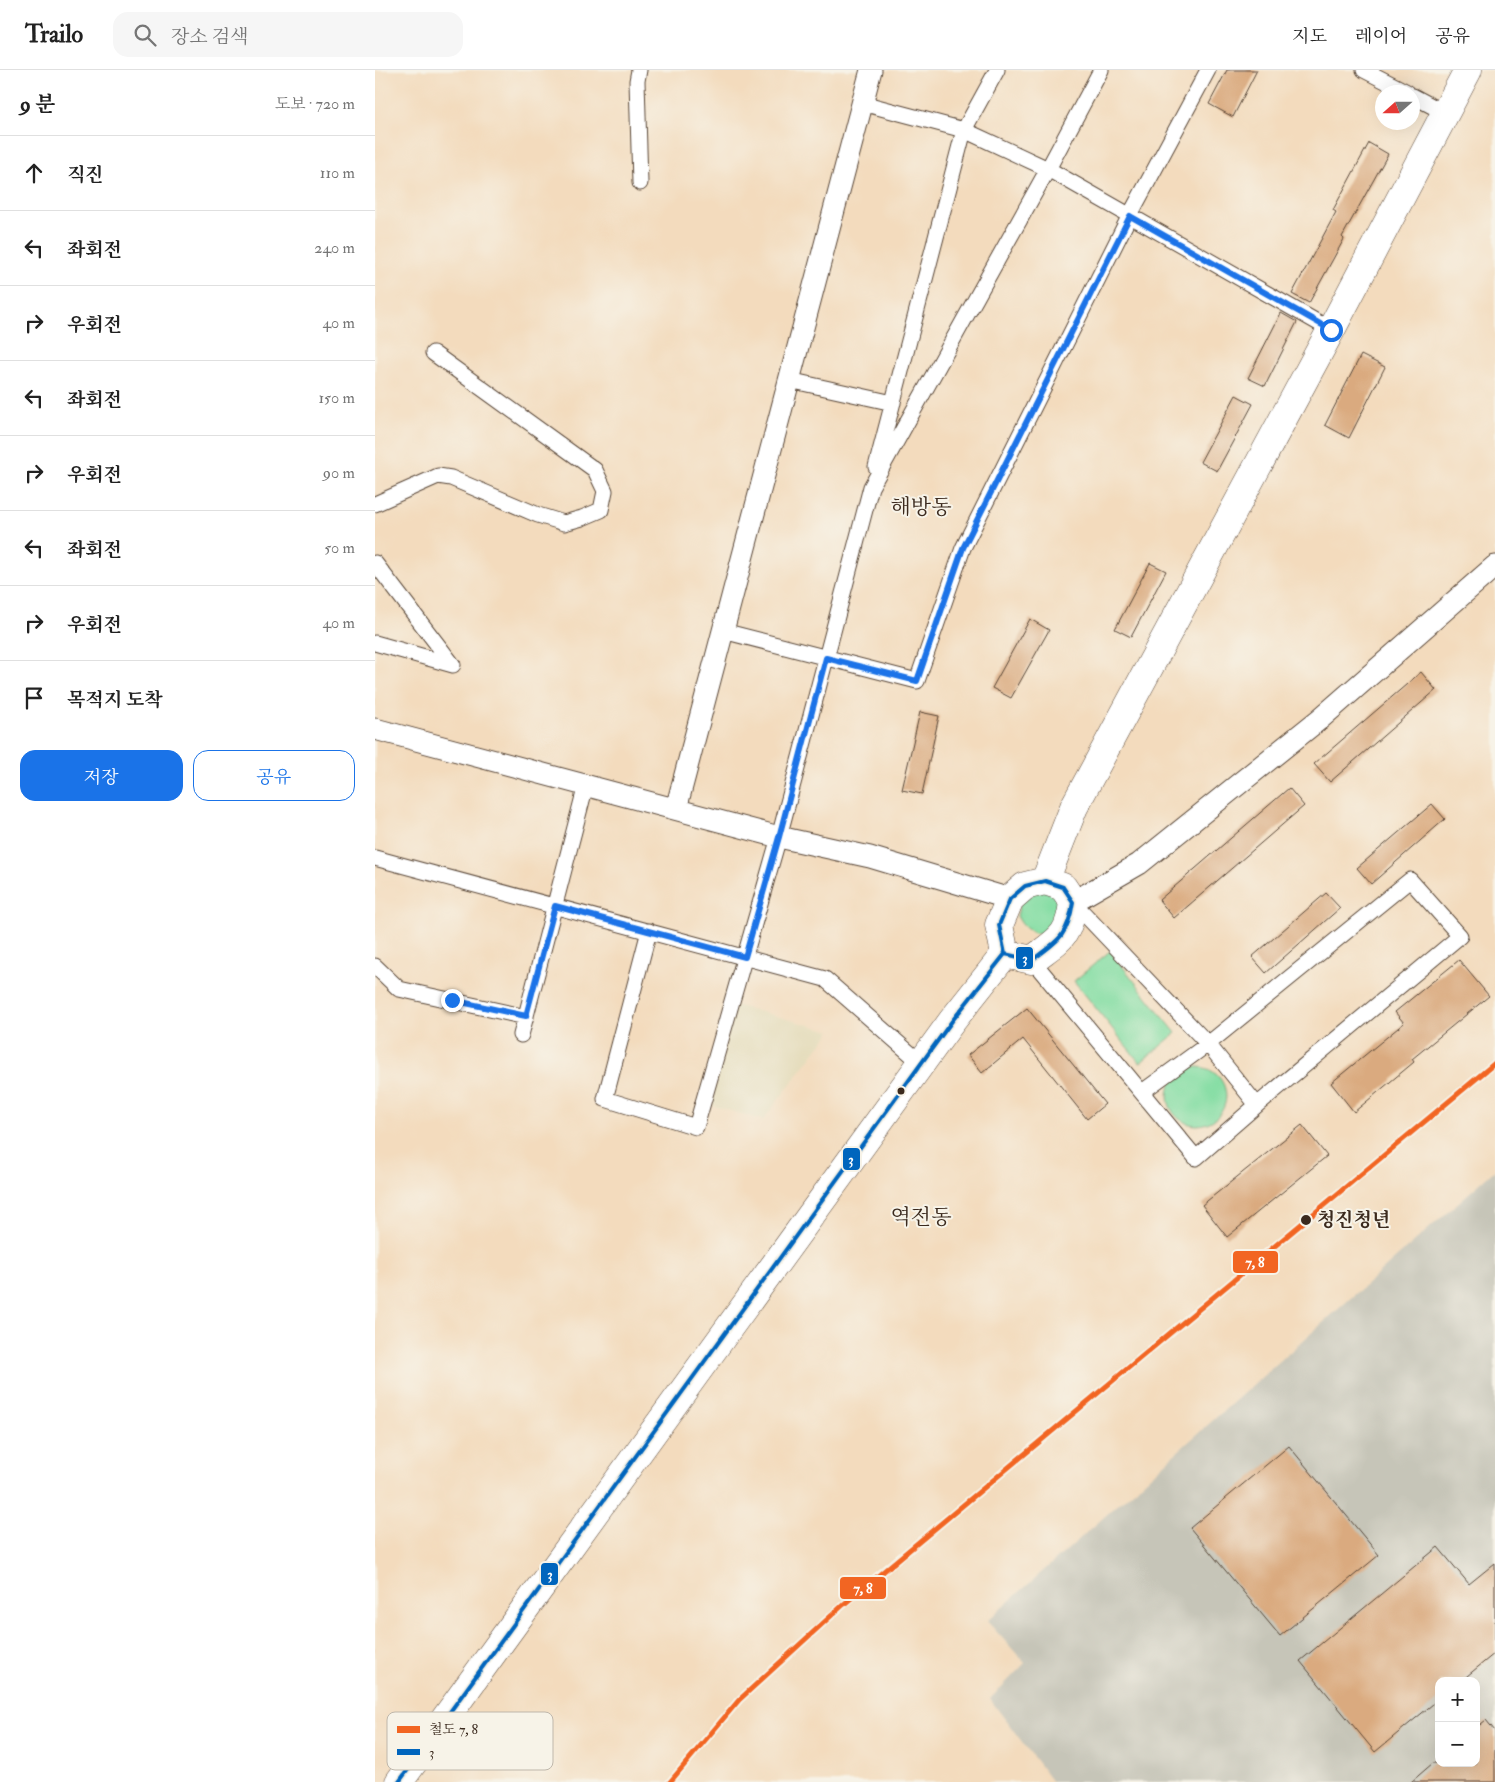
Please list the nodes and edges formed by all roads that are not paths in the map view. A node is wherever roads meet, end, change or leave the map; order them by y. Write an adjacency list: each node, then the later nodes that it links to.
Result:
1 (639, 70): 14 (street)
2 (871, 70): 10 (street)
3 (997, 70): 12 (street)
4 (1101, 70): 13 (street)
5 (1208, 70): 15 (street)
6 (1364, 70): 8 (street)
7 (1468, 70): 11 (highway)
8 (1393, 85)
9 (1420, 100): 11 (street)
10 (862, 103): 12 (street); 18 (street)
11 (1445, 113): 16 (highway)
12 (964, 130): 13 (street); 19 (street)
13 (1048, 169): 15 (street); 20 (street)
14 (640, 183)
15 (1130, 216): 16 (street); 26 (street)
16 (1331, 330): 32 (highway)
17 (433, 353): 21 (street)
18 (789, 380): 19 (street); 24 (street)
19 (893, 403): 20 (street)
20 (871, 487): 26 (street)
21 (375, 504)
22 (375, 563): 25 (street)
23 (1495, 566): 34 (street)
24 (723, 631): 26 (street); 29 (street)
25 (375, 643)
26 (826, 658): 30 (street)
27 (375, 729): 28 (street)
28 (586, 785): 29 (street); 35 (street)
29 (676, 809): 30 (street)
30 (779, 837): 33 (street); 38 (street)
31 (375, 858): 35 (street)
32 (1045, 881): 33 (highway); 34 (highway)
33 (1010, 898): 37 (highway)
34 (1073, 902): 39 (highway); 43 (street)
35 (555, 906): 36 (street); 41 (street)
36 (649, 931): 38 (street); 38 (street)
37 (1005, 954): 39 (highway); 44 (highway)
38 (745, 957): 44 (street)
39 (1032, 960): 45 (street)
40 (375, 966): 41 (street)
41 (526, 1016): 42 (street)
42 (521, 1036)
43 (1208, 1044): 45 (street); 46 (street); 46 (street)
44 (921, 1064): 47 (highway)
45 (1142, 1092): 46 (street)
46 (1257, 1105)
47 (450, 1712)
48 (408, 1770): 49 (highway)
49 (399, 1782)

